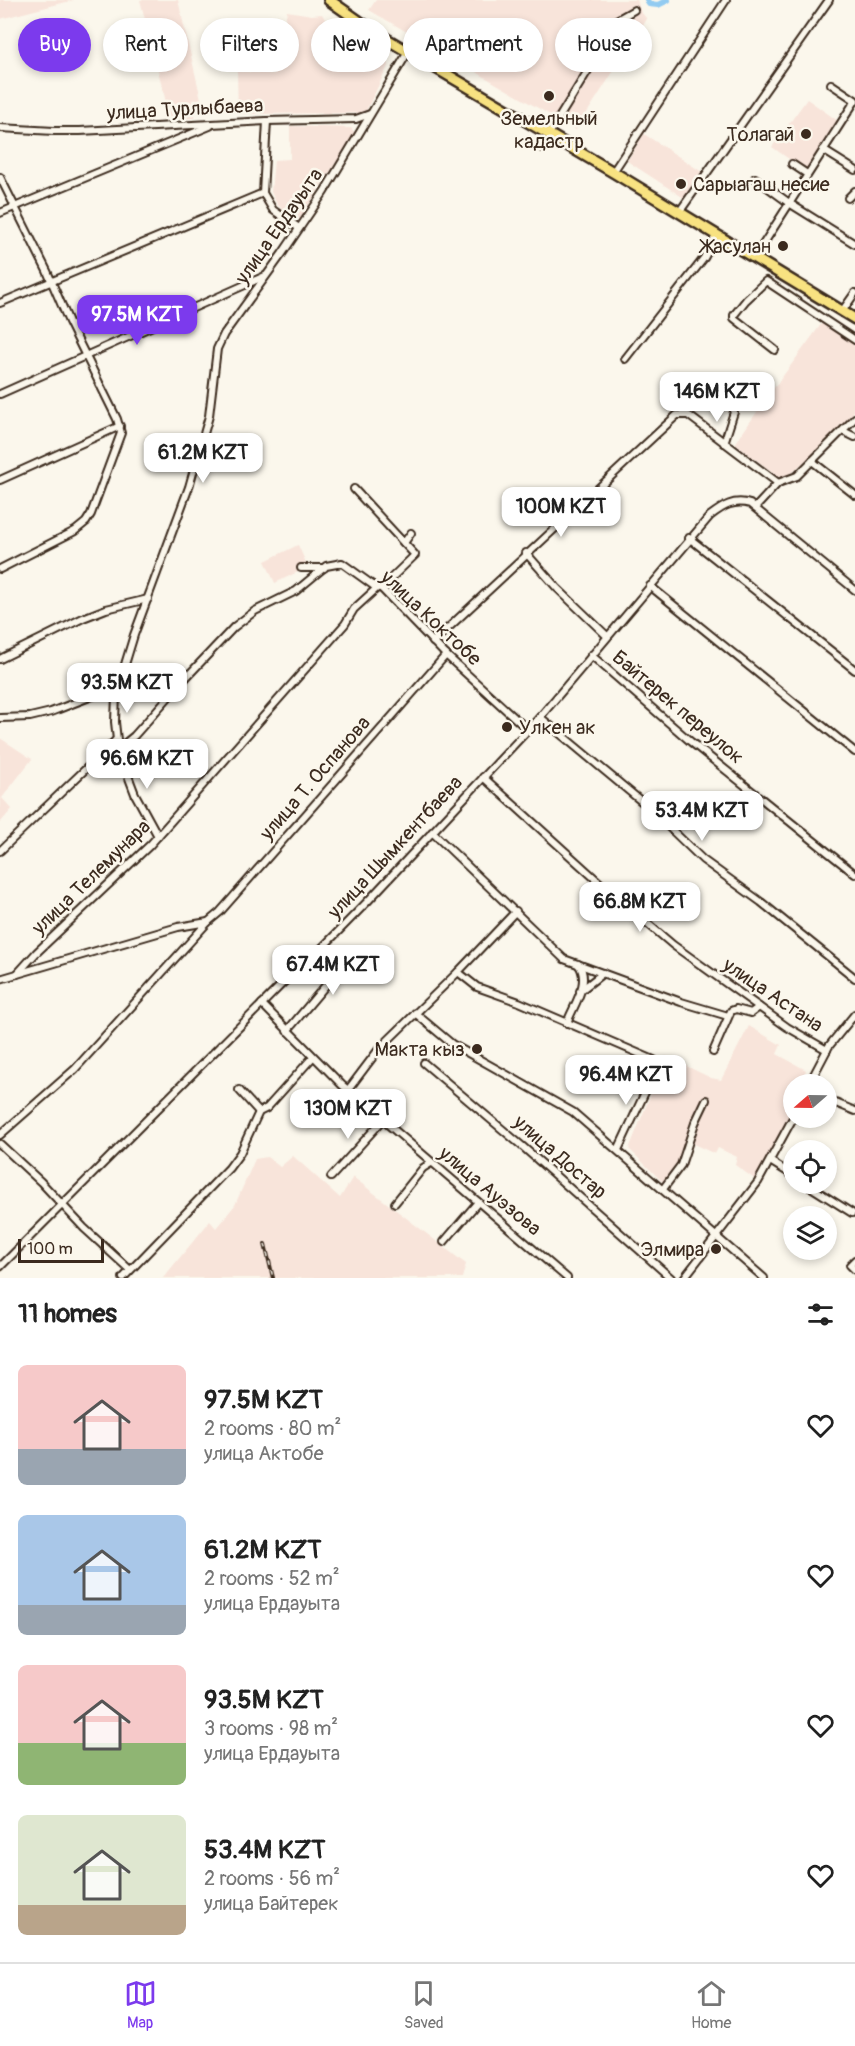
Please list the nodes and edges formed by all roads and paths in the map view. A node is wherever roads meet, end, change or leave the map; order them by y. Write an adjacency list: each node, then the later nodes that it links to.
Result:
1 (329, 0): 5 (highway)
2 (726, 0): 20 (street)
3 (829, 0): 29 (street)
4 (634, 10): 15 (street)
5 (403, 49)
6 (403, 60): 11 (street, улица Ердауыта)
7 (442, 72): 15 (highway)
8 (831, 84): 9 (street)
9 (855, 100): 10 (street)
10 (852, 111): 17 (street)
11 (370, 114): 12 (street, улица Турлыбаева); 31 (street, улица Ердауыта)
12 (267, 121): 13 (street, улица Турлыбаева); 25 (street)
13 (213, 125): 14 (street, улица Турлыбаева); 28 (street)
14 (0, 128)
15 (551, 135): 16 (street); 20 (highway)
16 (543, 148)
17 (823, 150): 19 (street); 21 (street)
18 (792, 164): 21 (street)
19 (854, 170)
20 (613, 172): 29 (highway)
21 (807, 174): 27 (street)
22 (0, 177): 28 (street)
23 (754, 178): 27 (street)
24 (855, 191): 26 (street)
25 (263, 193): 31 (street); 36 (street)
26 (848, 198)
27 (789, 203): 33 (street); 34 (street)
28 (15, 207): 30 (street); 36 (street)
29 (680, 212): 32 (highway)
30 (0, 213)
31 (299, 228): 35 (street, улица Ердауыта)
32 (717, 234): 34 (highway); 44 (street)
33 (855, 244)
34 (755, 257): 39 (highway)
35 (266, 276): 43 (street); 68 (street, улица Ердауыта)
36 (51, 281): 38 (street); 43 (street)
37 (855, 293): 39 (street)
38 (0, 303)
39 (843, 310): 40 (highway)
40 (855, 319)
41 (855, 340): 42 (street)
42 (775, 350)
43 (86, 356): 45 (street); 48 (street)
44 (625, 359)
45 (0, 394)
46 (734, 412): 51 (street)
47 (855, 418): 49 (street)
48 (120, 426): 53 (street); 64 (street)
49 (843, 431): 50 (street); 52 (street)
50 (855, 437)
51 (724, 443): 54 (street); 61 (street)
52 (812, 461): 54 (street); 56 (street)
53 (0, 480)
54 (778, 483): 57 (street)
55 (354, 489): 60 (street)
56 (855, 495)
57 (756, 507): 59 (street, улица Шымкентбаева); 67 (street)
58 (411, 533): 60 (street)
59 (689, 538): 65 (street, улица Шымкентбаева); 74 (street)
60 (404, 543): 66 (street, улица Телемунара)
61 (526, 553): 69 (street); 70 (street)
62 (301, 568): 63 (street)
63 (324, 568): 66 (street, улица Коктобе); 80 (street)
64 (0, 569)
65 (650, 586): 69 (street, улица Шымкентбаева); 81 (street)
66 (379, 588): 70 (street, улица Коктобе); 84 (street, улица Телемунара)
67 (855, 590)
68 (148, 599): 73 (street); 75 (street, улица Ердауыта)
69 (607, 636): 71 (street, улица Шымкентбаева)
70 (433, 642): 72 (street, улица Коктобе)
71 (591, 655): 76 (street, улица Шымкентбаева); 86 (street, Байтерек переулок)
72 (446, 656): 78 (street, улица Коктобе); 88 (street, улица Т. Оспанова)
73 (0, 659)
74 (855, 670)
75 (118, 686): 77 (street); 79 (street, улица Ердауыта)
76 (540, 717): 78 (street, улица Шымкентбаева); 94 (street)
77 (0, 718)
78 (528, 730): 82 (street, улица Шымкентбаева)
79 (116, 740): 80 (street, улица Ердауыта); 85 (street)
80 (118, 749): 84 (street, улица Ердауыта)
81 (855, 752)
82 (483, 777): 83 (street, улица Шымкентбаева); 98 (street, улица Астана)
83 (432, 832): 87 (street); 89 (street, улица Шымкентбаева)
84 (158, 836): 93 (street, улица Телемунара)
85 (0, 851)
86 (855, 874)
87 (516, 911): 90 (street); 91 (street)
88 (208, 922): 93 (street); 117 (street, улица Т. Оспанова)
89 (322, 948): 97 (street, улица Шымкентбаева); 103 (street)
90 (577, 963): 92 (street); 96 (street)
91 (458, 972): 99 (street); 102 (street)
92 (603, 973): 96 (street); 101 (street)
93 (17, 974): 95 (street)
94 (855, 978)
95 (0, 979)
96 (580, 991): 102 (street)
97 (262, 1004): 103 (street, улица Ауэзова); 128 (street, улица Шымкентбаева)
98 (759, 1007): 101 (street); 104 (street, улица Астана)
99 (415, 1012): 110 (street); 119 (street)
100 (855, 1014): 104 (street)
101 (728, 1016): 105 (street)
102 (567, 1023): 119 (street)
103 (287, 1031): 106 (street, улица Ауэзова)
104 (827, 1050): 108 (street)
105 (713, 1053)
106 (312, 1058): 110 (street, улица Ауэзова); 114 (street)
107 (424, 1063): 136 (street, улица Достар)
108 (814, 1074)
109 (239, 1090): 114 (street)
110 (348, 1090): 115 (street, улица Ауэзова)
111 (706, 1100): 124 (street)
112 (837, 1104): 113 (street)
113 (855, 1111)
114 (259, 1112): 133 (street)
115 (382, 1120): 121 (street, улица Ауэзова); 123 (street)
116 (788, 1128): 120 (street)
117 (0, 1135)
118 (0, 1144): 128 (street)
119 (618, 1150): 124 (street)
120 (770, 1161): 122 (street); 130 (street)
121 (431, 1163): 126 (street, улица Ауэзова); 127 (street)
122 (783, 1169)
123 (331, 1177)
124 (663, 1189): 130 (street)
125 (822, 1194): 129 (street)
126 (478, 1202): 131 (street); 135 (street, улица Ауэзова)
127 (395, 1203)
128 (63, 1204): 132 (street, улица Шымкентбаева); 133 (street)
129 (852, 1213)
130 (717, 1237): 137 (street); 138 (street)
131 (444, 1242)
132 (0, 1267)
133 (130, 1270): 134 (street)
134 (123, 1278)
135 (567, 1278)
136 (671, 1278)
137 (684, 1278)
138 (764, 1278)

